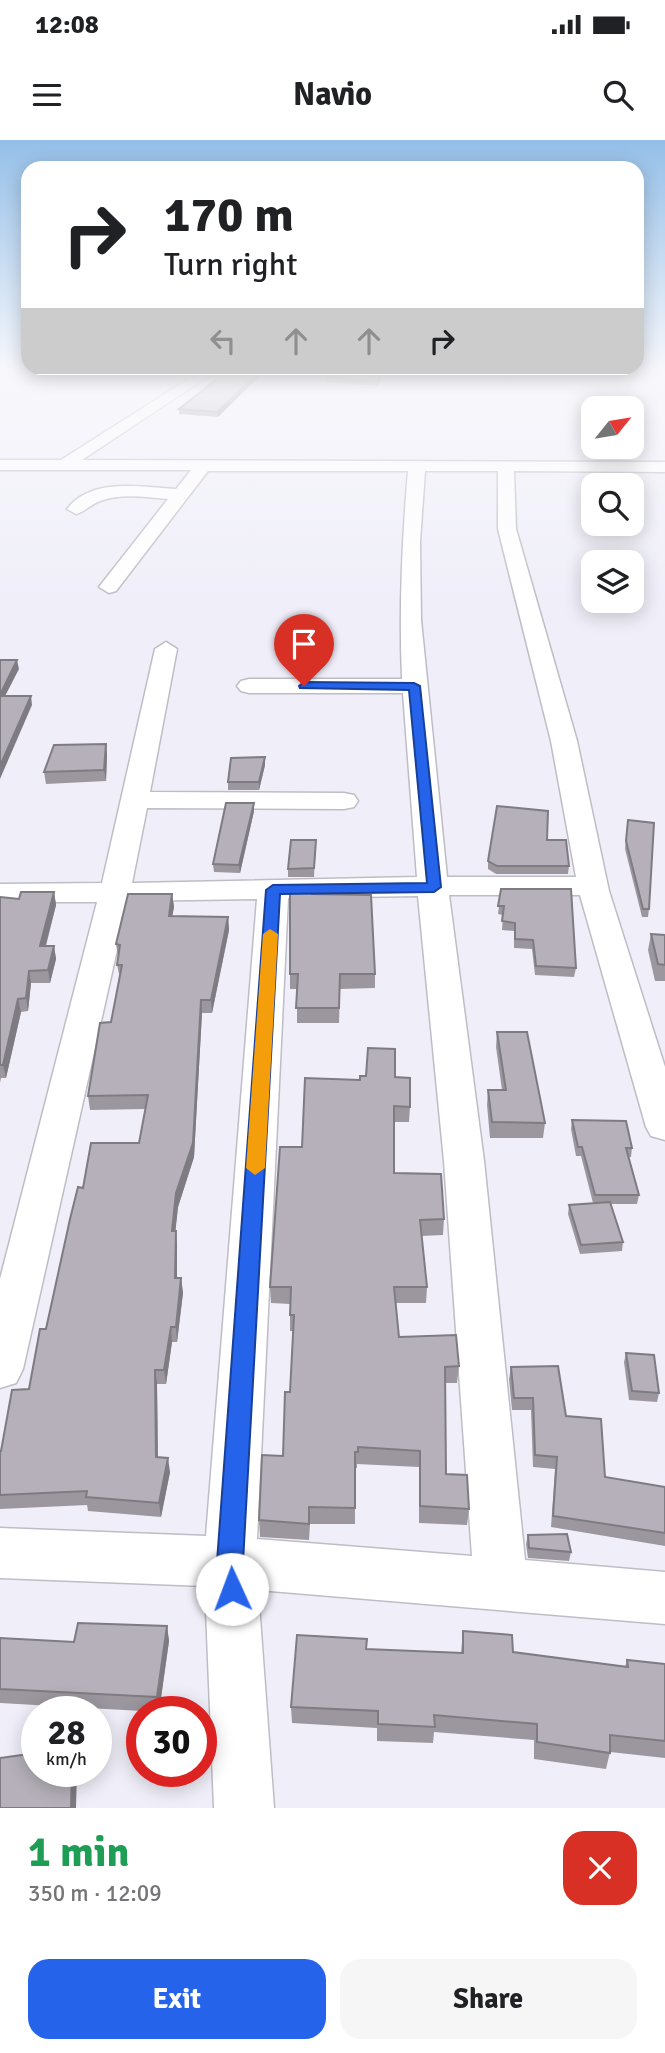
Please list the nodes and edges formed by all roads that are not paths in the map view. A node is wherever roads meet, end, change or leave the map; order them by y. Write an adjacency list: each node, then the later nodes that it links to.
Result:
1 (92, 447): 3 (street)
2 (0, 465): 3 (street)
3 (65, 466): 4 (street)
4 (203, 466): 6 (street); 8 (street)
5 (506, 466): 6 (street); 7 (street); 16 (street)
6 (417, 467): 13 (street)
7 (665, 467)
8 (182, 494): 9 (street); 10 (street)
9 (76, 509)
10 (109, 587)
11 (166, 649): 14 (street)
12 (250, 686): 13 (street)
13 (414, 686): 17 (street)
14 (134, 800): 15 (street); 20 (street)
15 (344, 801)
16 (593, 886): 17 (street); 21 (street)
17 (434, 887): 18 (street); 25 (street)
18 (273, 890): 20 (street); 24 (street)
19 (0, 892): 20 (street)
20 (115, 893): 22 (street)
21 (665, 1127)
22 (0, 1369)
23 (0, 1553): 24 (street)
24 (230, 1562): 25 (street); 27 (street)
25 (501, 1583): 26 (street)
26 (665, 1598)
27 (244, 1808)

